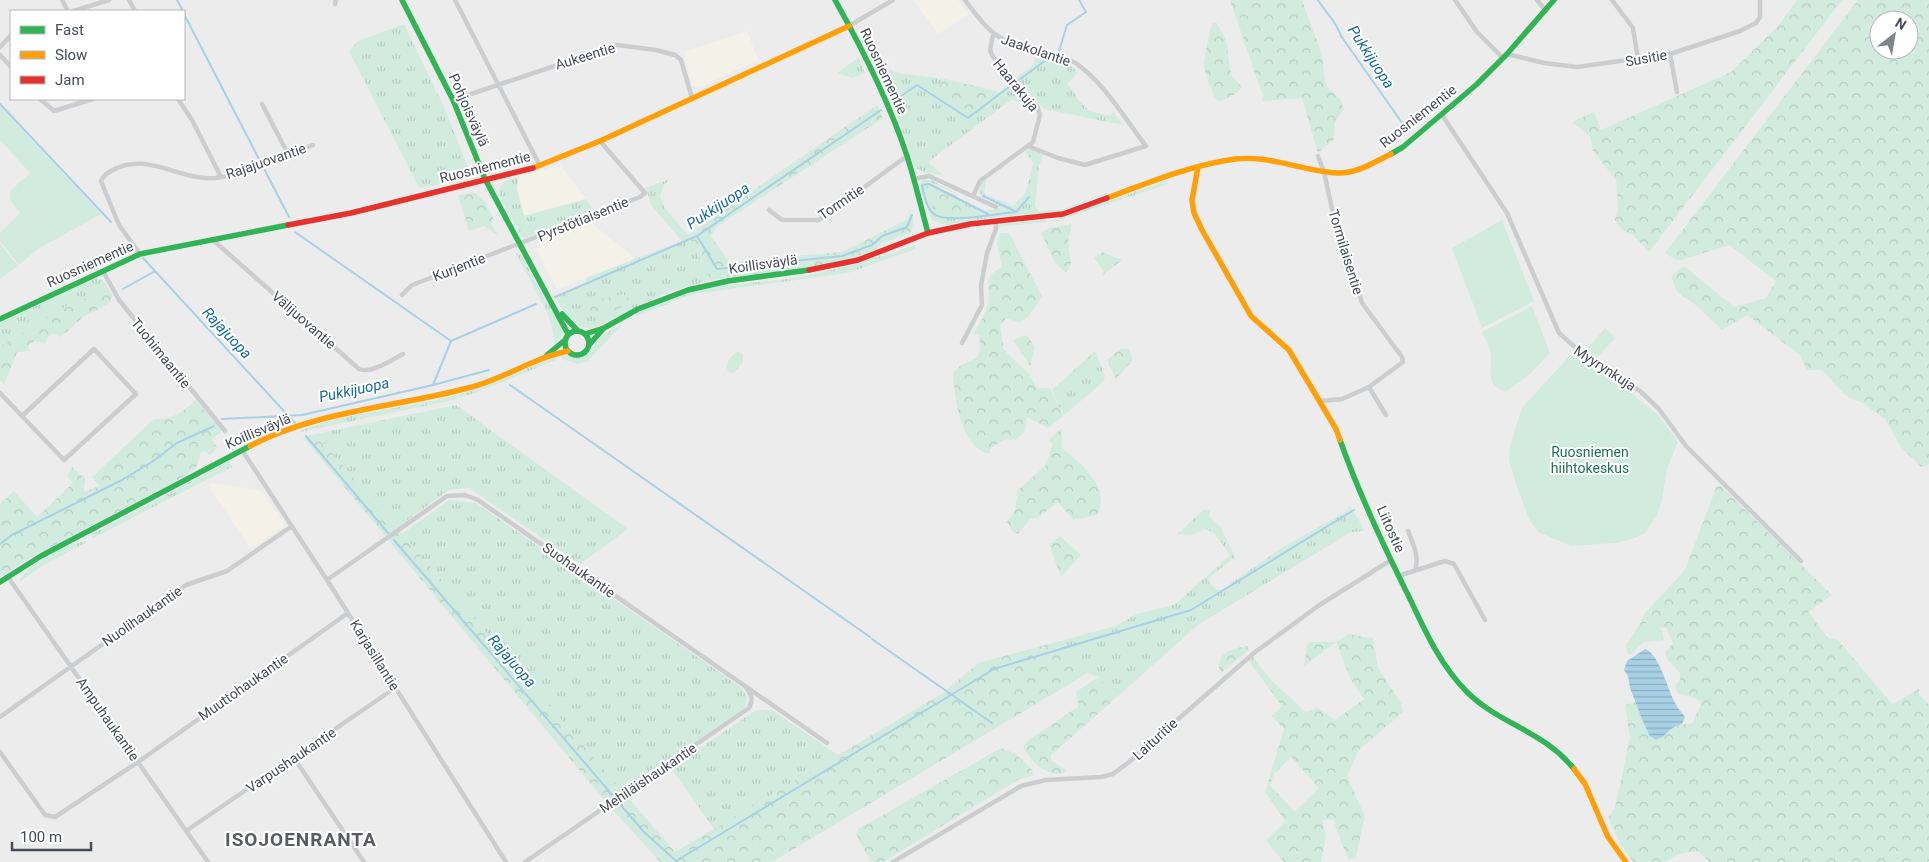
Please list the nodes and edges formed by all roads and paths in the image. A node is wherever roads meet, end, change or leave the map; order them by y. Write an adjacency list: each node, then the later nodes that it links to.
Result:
1 (109, 0): 12 (street)
2 (402, 0): 29 (street, Pohjoisväylä)
3 (455, 0): 23 (street)
4 (835, 0): 14 (street)
5 (893, 0): 14 (street)
6 (965, 0): 15 (street, Jaakolantie)
7 (1454, 0): 20 (street)
8 (1537, 0): 13 (street)
9 (1554, 0): 13 (street, Ruosniementie)
10 (1612, 0): 21 (street)
11 (1760, 0): 18 (street, Susitie)
12 (76, 10)
13 (1546, 11): 20 (street, Ruosniementie)
14 (849, 26): 25 (street, Ruosniementie); 36 (street, Ruosniementie)
15 (993, 35): 34 (street, Haarakuja); 34 (street, Jaakolantie)
16 (10, 36): 17 (street)
17 (0, 47)
18 (1670, 54): 21 (street, Susitie); 24 (street)
19 (0, 55): 22 (street)
20 (1505, 56): 21 (street, Susitie); 31 (street, Ruosniementie)
21 (1638, 59)
22 (10, 66)
23 (499, 84): 25 (street, Aukeentie); 29 (street, Aukeentie); 38 (street)
24 (1677, 92)
25 (692, 98): 32 (street, Ruosniementie)
26 (41, 100): 27 (street)
27 (90, 100)
28 (179, 100): 41 (street)
29 (453, 100): 42 (street, Pohjoisväylä)
30 (262, 104): 35 (street)
31 (1442, 115): 40 (street, Ruosniementie); 76 (street, Myyrynkuja)
32 (600, 141): 38 (street, Ruosniementie); 50 (street, Pyrstötiaisentie)
33 (313, 145): 35 (street, Rajajuovantie)
34 (1028, 146): 44 (street)
35 (288, 154): 41 (street, Rajajuovantie)
36 (907, 156): 43 (street, Ruosniementie); 46 (street, Tormitie)
37 (1318, 156): 40 (street, Tormilaisentie)
38 (540, 166): 42 (street, Ruosniementie)
39 (1198, 167): 40 (street, Ruosniementie); 47 (street, Ruosniementie); 68 (street, Liitostie)
40 (1324, 172): 66 (street, Tormilaisentie)
41 (221, 177): 51 (street, Rajajuovantie)
42 (485, 179): 49 (street, Ruosniementie); 50 (street, Pohjoisväylä)
43 (914, 179): 44 (street); 48 (street, Ruosniementie)
44 (973, 196): 45 (street)
45 (996, 207)
46 (769, 210)
47 (996, 220): 48 (street, Ruosniementie); 62 (street)
48 (928, 233): 56 (street, Koillisväylä)
49 (213, 240): 51 (street, Ruosniementie); 64 (street, Välijuovantie)
50 (520, 244): 53 (street, Kurjentie); 54 (street, Pohjoisväylä)
51 (140, 254): 52 (street, Ruosniementie)
52 (103, 271): 55 (street, Ruosniementie); 71 (street, Tuohimaantie)
53 (402, 295)
54 (556, 309): 57 (street, Pohjoisväylä); 58 (street, Pohjoisväylä)
55 (0, 319)
56 (604, 328): 59 (street, Koillisväylä); 61 (street, Koillisväylä)
57 (578, 331): 58 (street); 59 (street)
58 (568, 334): 60 (street)
59 (585, 334): 61 (street)
60 (565, 340): 63 (street); 65 (street, Koillisväylä)
61 (589, 344): 63 (street)
62 (962, 344)
63 (568, 352): 65 (street, Koillisväylä)
64 (403, 354)
65 (547, 355): 72 (street, Koillisväylä)
66 (1369, 387): 68 (street, Tormilaisentie); 69 (street)
67 (0, 393): 70 (street)
68 (1320, 401): 75 (street, Liitostie)
69 (1386, 414)
70 (22, 416): 70 (street)
71 (225, 431)
72 (242, 450): 73 (street, Karjasillantie); 79 (street, Koillisväylä)
73 (292, 526): 80 (street, Karjasillantie); 84 (street, Nuolihaukantie)
74 (1408, 531): 77 (street)
75 (1391, 560): 78 (street, Liitostie); 97 (street, Laituritie)
76 (1801, 561)
77 (1415, 571): 78 (street); 83 (street)
78 (1398, 576): 98 (street, Liitostie)
79 (8, 577): 81 (street, Koillisväylä); 84 (street, Ampuhaukantie)
80 (327, 580): 82 (street, Karjasillantie); 85 (street, Suohaukantie)
81 (0, 582)
82 (348, 613): 86 (street, Karjasillantie); 91 (street, Muuttohaukantie)
83 (1485, 620)
84 (71, 666): 87 (street, Nuolihaukantie); 91 (street, Ampuhaukantie)
85 (744, 685): 88 (street, Suohaukantie); 96 (street, Mehiläishaukantie)
86 (395, 688): 90 (street, Varpushaukantie); 95 (street, Karjasillantie)
87 (0, 717)
88 (826, 743)
89 (0, 752): 91 (street, Muuttohaukantie)
90 (294, 758): 92 (street, Varpushaukantie); 94 (street)
91 (138, 762): 92 (street, Ampuhaukantie)
92 (186, 831): 93 (street, Ampuhaukantie)
93 (208, 862)
94 (364, 862)
95 (506, 862)
96 (525, 862)
97 (893, 862)
98 (1626, 862)

